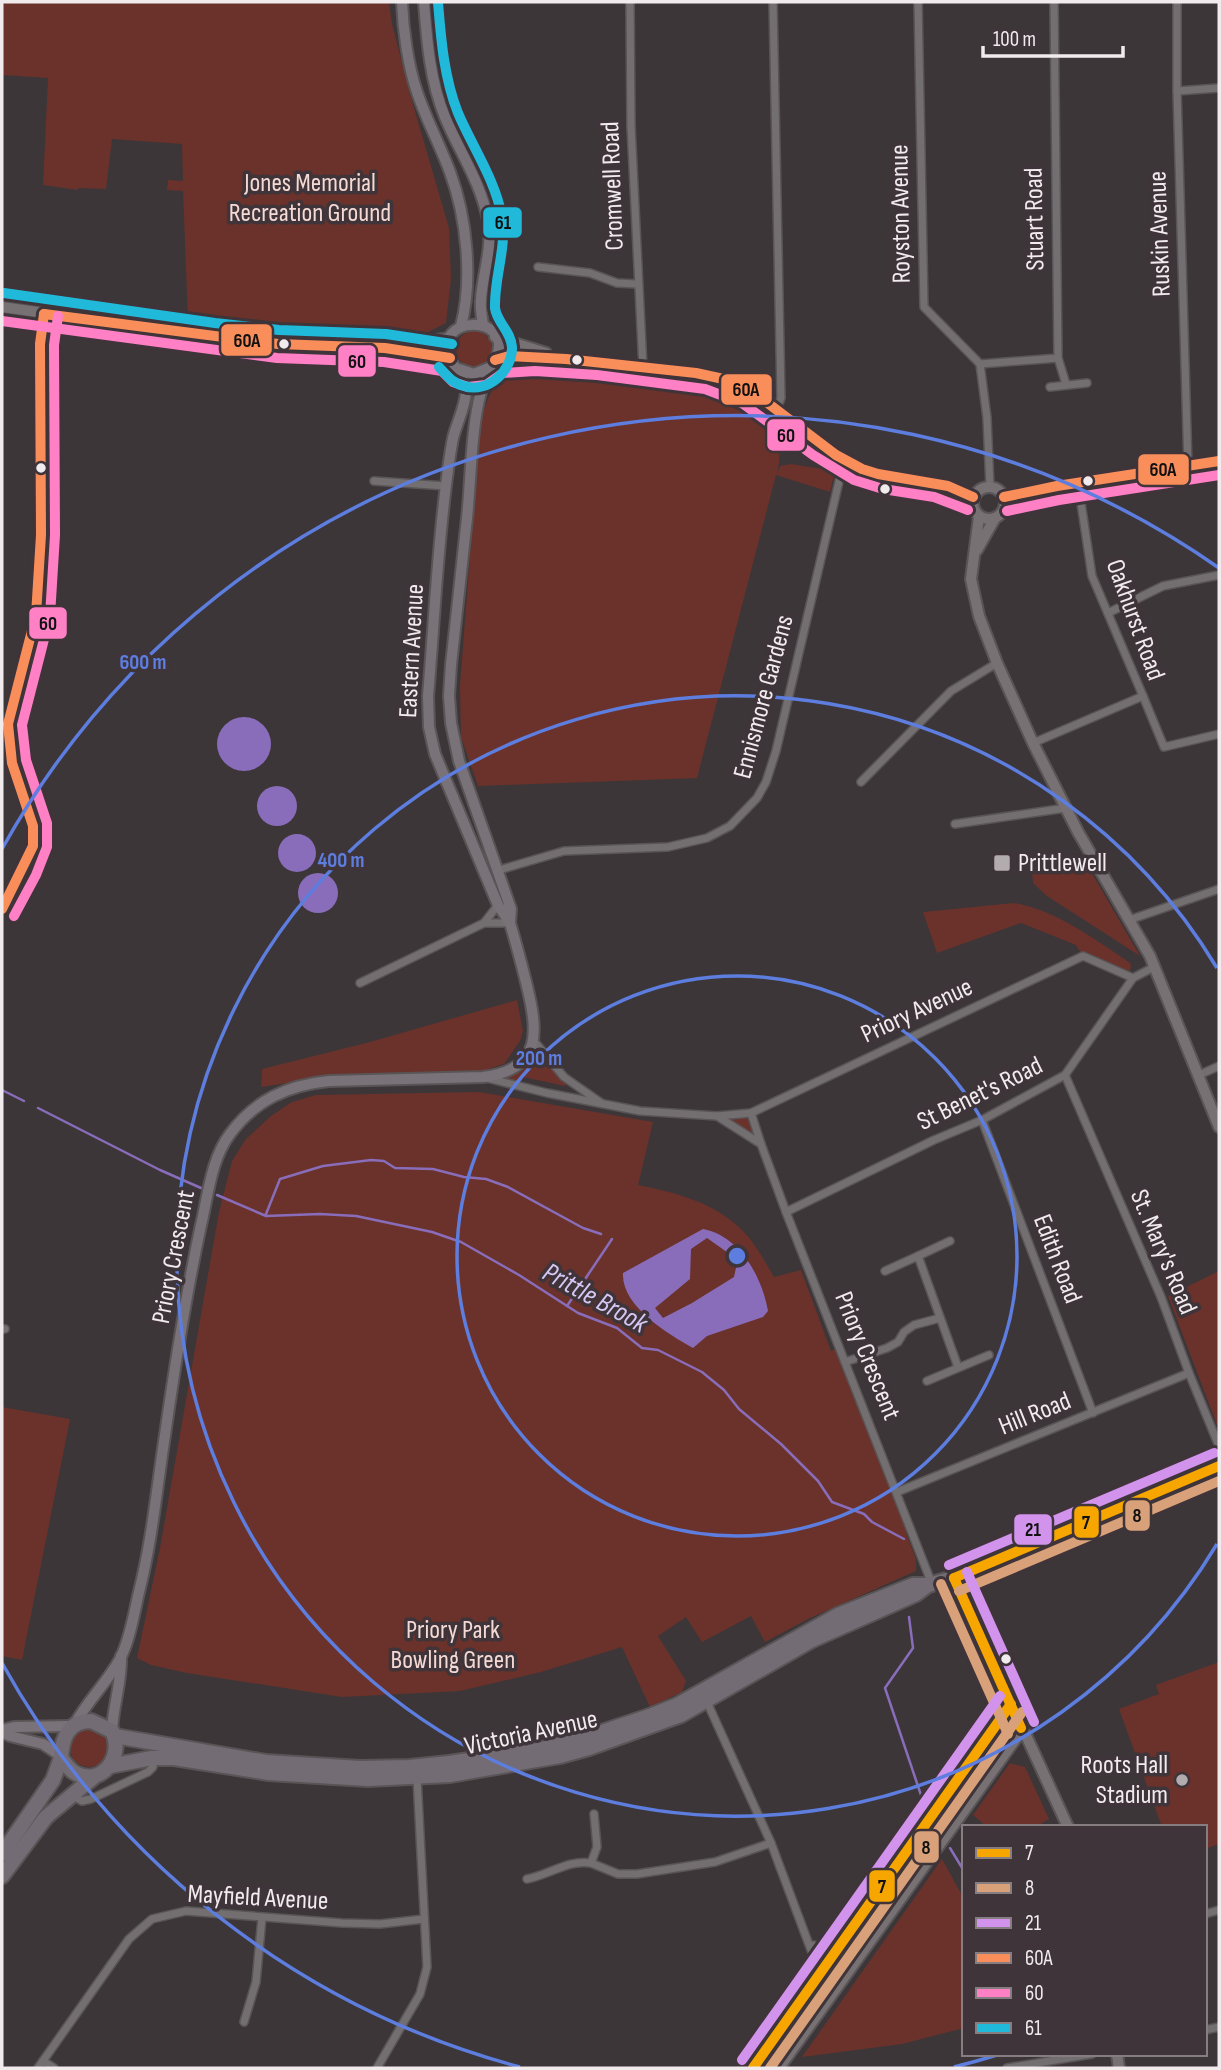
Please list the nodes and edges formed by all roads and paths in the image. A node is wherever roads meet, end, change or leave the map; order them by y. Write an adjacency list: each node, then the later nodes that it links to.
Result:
1 (402, 2): 15 (main road)
2 (424, 2): 14 (main road)
3 (630, 2): 11 (street, Cromwell Road)
4 (773, 2): 29 (street)
5 (918, 2): 23 (street, Royston Avenue)
6 (1054, 2): 20 (street, Stuart Road)
7 (1177, 2): 9 (street, Ruskin Avenue)
8 (1219, 88): 9 (street)
9 (1177, 90): 32 (street, Ruskin Avenue)
10 (538, 267): 11 (street)
11 (638, 284): 24 (street, Cromwell Road)
12 (2, 307): 13 (street)
13 (44, 314): 18 (street); 54 (street)
14 (484, 325): 15 (main road); 16 (main road)
15 (461, 326): 17 (main road)
16 (495, 337): 21 (street); 22 (main road, Eastern Avenue)
17 (450, 338): 18 (street); 19 (main road)
18 (385, 348): 19 (street)
19 (450, 358): 25 (main road)
20 (1058, 358): 23 (street); 27 (street, Stuart Road)
21 (566, 359): 22 (street); 24 (street)
22 (492, 364): 25 (main road); 51 (main road, Eastern Avenue)
23 (980, 364): 36 (street)
24 (643, 368): 29 (street)
25 (459, 369): 35 (main road, Eastern Avenue)
26 (1087, 383): 27 (street)
27 (1066, 384): 28 (street)
28 (1050, 387)
29 (777, 409): 30 (street)
30 (844, 460): 37 (street); 51 (street, Ennismore Gardens)
31 (1219, 461): 32 (street)
32 (1188, 466): 34 (street)
33 (374, 481): 35 (street)
34 (1078, 483): 38 (street); 43 (street, Oakhurst Road)
35 (446, 486): 53 (main road, Eastern Avenue)
36 (989, 487): 37 (street); 38 (street)
37 (973, 497): 39 (street)
38 (1004, 497): 40 (street)
39 (979, 517): 40 (street); 41 (street)
40 (995, 519): 41 (street)
41 (974, 555): 44 (street)
42 (1219, 575): 43 (street)
43 (1108, 613): 45 (street, Oakhurst Road)
44 (997, 663): 47 (street); 48 (street)
45 (1143, 696): 46 (street); 47 (street, Oakhurst Road)
46 (1219, 734)
47 (1033, 743): 49 (street)
48 (860, 782)
49 (1066, 808): 50 (street); 55 (street)
50 (955, 824)
51 (499, 870): 57 (main road, Eastern Avenue)
52 (1219, 889): 55 (street)
53 (498, 905): 56 (street); 57 (main road, Eastern Avenue)
54 (2, 908)
55 (1129, 920): 58 (street)
56 (484, 923): 57 (street); 60 (street)
57 (510, 923): 61 (main road, Eastern Avenue)
58 (1154, 967): 59 (street, St Benet's Road); 64 (street)
59 (1133, 978): 63 (street, St Benet's Road); 67 (street, Priory Avenue)
60 (360, 983)
61 (534, 1041): 65 (main road, Priory Crescent); 66 (street, Priory Crescent)
62 (1219, 1066): 64 (street)
63 (1065, 1075): 69 (street, St Benet's Road); 80 (street, St. Mary's Road)
64 (1199, 1075): 70 (street)
65 (483, 1077): 66 (street, Priory Crescent); 88 (main road, Priory Crescent)
66 (602, 1103): 68 (street, Priory Crescent)
67 (751, 1113): 68 (street, Priory Avenue); 71 (street, Priory Crescent)
68 (717, 1116): 71 (street, Priory Crescent)
69 (982, 1120): 72 (street, St Benet's Road); 82 (street, Edith Road)
70 (1219, 1127)
71 (761, 1144): 72 (street, Priory Crescent)
72 (786, 1212): 78 (street, Priory Crescent)
73 (950, 1241): 74 (street)
74 (918, 1256): 75 (street); 76 (street)
75 (885, 1271)
76 (940, 1318): 78 (street); 79 (street)
77 (989, 1355): 79 (street)
78 (845, 1362): 85 (street, Priory Crescent)
79 (958, 1367): 81 (street)
80 (1189, 1373): 82 (street, Hill Road); 83 (street, St. Mary's Road)
81 (927, 1381)
82 (1093, 1413): 85 (street, Hill Road)
83 (1219, 1446)
84 (1219, 1466): 86 (highway, Victoria Avenue)
85 (897, 1492): 87 (street, Priory Crescent)
86 (954, 1578): 87 (highway, Victoria Avenue); 90 (street)
87 (930, 1585): 89 (highway, Victoria Avenue); 94 (highway, Victoria Avenue)
88 (121, 1656): 91 (main road, Priory Crescent); 94 (main road, Priory Crescent)
89 (707, 1702): 101 (highway, Victoria Avenue); 105 (street)
90 (1011, 1704): 92 (street); 113 (street)
91 (73, 1725): 93 (main road); 94 (highway); 97 (highway)
92 (1022, 1730): 95 (street); 96 (street)
93 (2, 1731): 97 (main road)
94 (113, 1733): 99 (highway)
95 (1010, 1747): 96 (street); 121 (street)
96 (1031, 1749): 104 (street)
97 (61, 1757): 100 (highway); 106 (highway)
98 (153, 1763): 99 (highway, Victoria Avenue); 101 (highway, Victoria Avenue); 102 (street)
99 (110, 1766): 100 (highway)
100 (95, 1776): 102 (highway)
101 (417, 1778): 111 (street)
102 (71, 1794): 108 (highway)
103 (594, 1814): 107 (street)
104 (1067, 1825)
105 (771, 1843): 107 (street); 112 (street)
106 (2, 1854)
107 (591, 1863): 109 (street)
108 (2, 1876)
109 (527, 1879)
110 (262, 1918): 111 (street, Mayfield Avenue); 115 (street); 117 (street, Mayfield Avenue)
111 (424, 1919): 119 (street)
112 (810, 1945): 113 (street); 114 (street)
113 (838, 1948): 114 (street)
114 (820, 1974): 120 (street)
115 (244, 2022)
116 (1080, 2056): 122 (street)
117 (40, 2065): 118 (street)
118 (54, 2068)
119 (377, 2068)
120 (753, 2068)
121 (779, 2068)
122 (1007, 2068)

